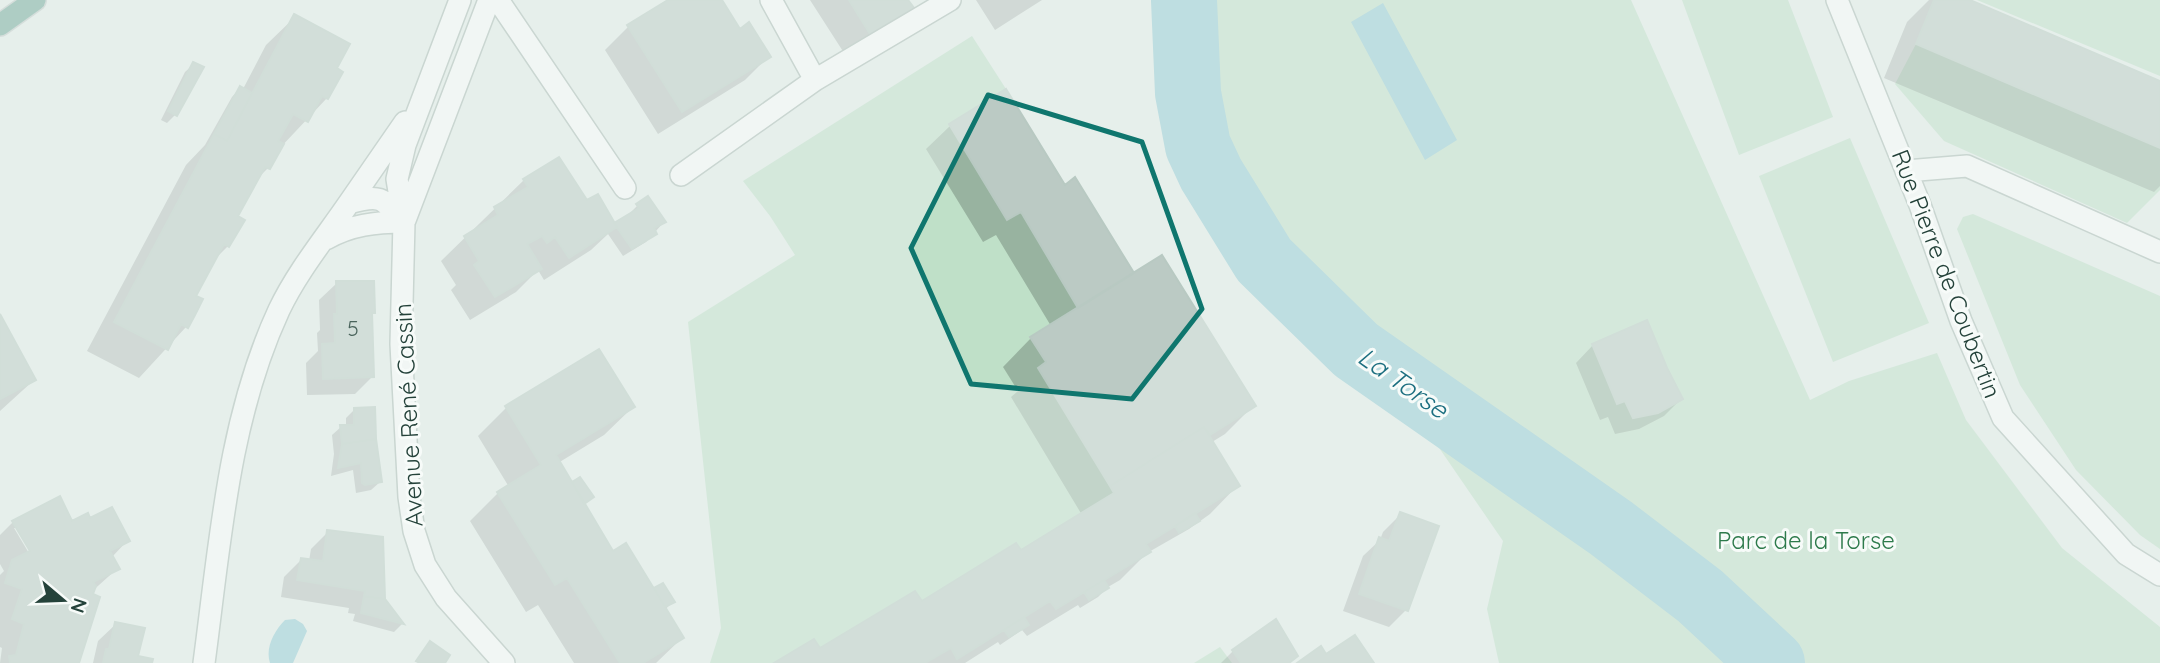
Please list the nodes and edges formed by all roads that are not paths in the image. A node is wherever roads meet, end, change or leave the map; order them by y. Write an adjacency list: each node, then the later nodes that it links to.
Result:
1 (35, 0): 8 (main road)
2 (460, 0): 10 (street)
3 (489, 0): 15 (street)
4 (498, 0): 13 (street)
5 (771, 0): 9 (street)
6 (950, 0): 9 (street)
7 (1837, 0): 11 (street, Rue Pierre de Coubertin)
8 (0, 25)
9 (815, 80): 12 (street)
10 (428, 84): 14 (street); 15 (street)
11 (1906, 171): 17 (street); 18 (street, Rue Pierre de Coubertin)
12 (681, 175)
13 (625, 188)
14 (349, 203): 15 (street); 16 (street)
15 (404, 222): 16 (street); 20 (street, Avenue René Cassin)
16 (323, 241): 19 (street)
17 (2158, 249)
18 (2160, 575)
19 (205, 663)
20 (504, 663)

